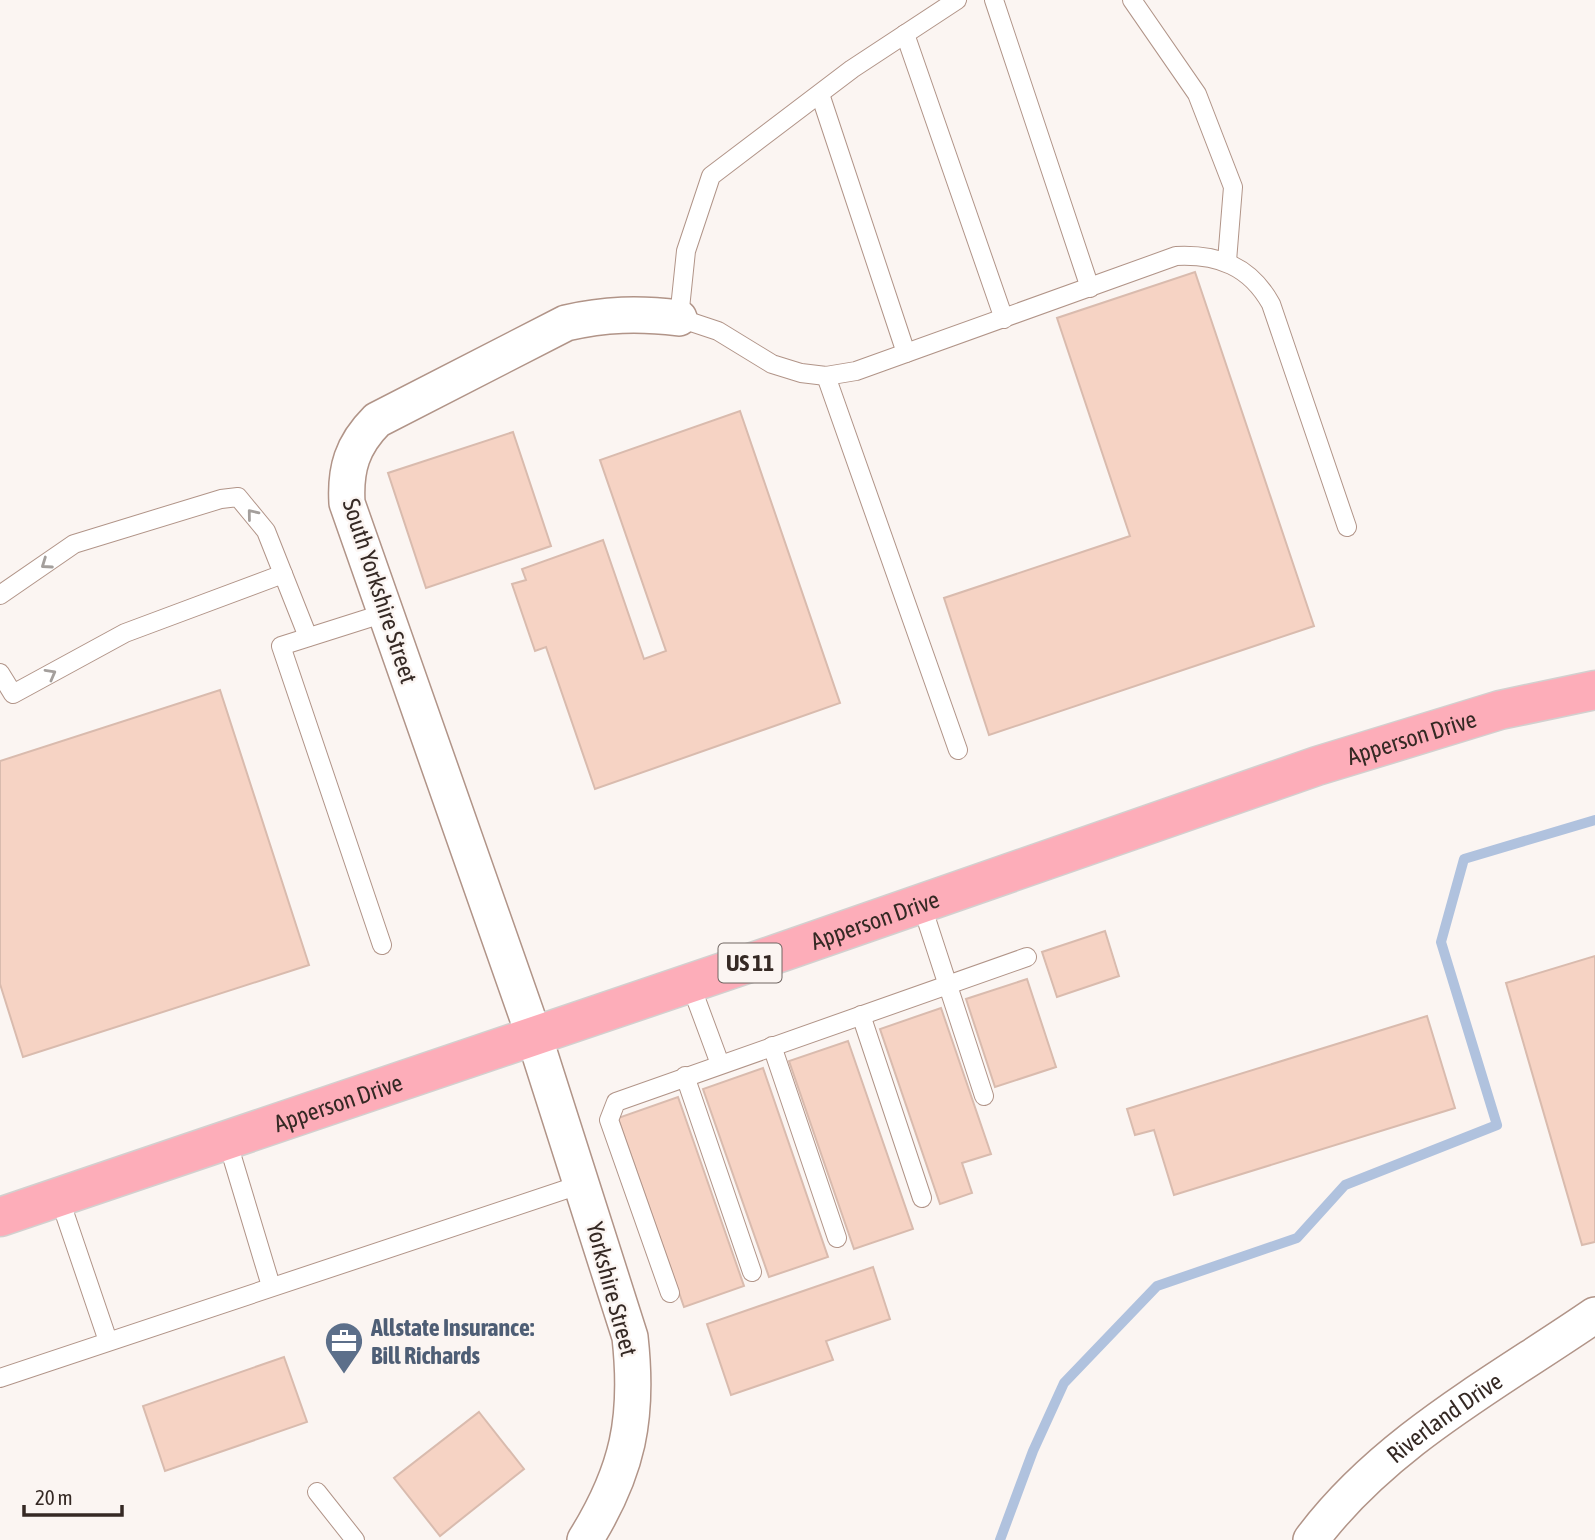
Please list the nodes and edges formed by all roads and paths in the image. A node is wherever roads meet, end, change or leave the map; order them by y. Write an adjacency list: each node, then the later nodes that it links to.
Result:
1 (957, 0): 4 (lane)
2 (994, 0): 7 (lane)
3 (1132, 0): 6 (lane)
4 (905, 34): 5 (lane); 9 (lane)
5 (820, 94): 8 (lane); 10 (lane)
6 (1227, 261): 7 (lane); 12 (lane)
7 (1090, 288): 9 (lane)
8 (679, 318): 11 (lane); 15 (street, South Yorkshire Street)
9 (1004, 319): 10 (lane)
10 (906, 353): 11 (lane)
11 (825, 376): 19 (lane)
12 (1347, 527)
13 (283, 574): 14 (lane, one-way to 14); 16 (lane); 17 (lane, one-way to 13)
14 (0, 595)
15 (386, 613): 16 (lane); 26 (street, South Yorkshire Street)
16 (308, 637): 21 (lane)
17 (0, 673)
18 (1595, 690): 20 (main road, Apperson Drive / US 11)
19 (958, 750)
20 (921, 903): 23 (main road, Apperson Drive / US 11); 24 (lane)
21 (382, 945)
22 (1027, 957): 24 (lane)
23 (690, 983): 26 (main road, Apperson Drive / US 11); 28 (lane)
24 (948, 985): 25 (lane); 30 (lane)
25 (861, 1015): 27 (lane); 34 (lane)
26 (534, 1036): 31 (main road, Apperson Drive / US 11); 32 (street, Yorkshire Street)
27 (772, 1046): 28 (lane); 36 (lane)
28 (720, 1064): 29 (lane)
29 (685, 1076): 37 (lane); 39 (lane)
30 (984, 1096)
31 (227, 1140): 33 (main road, Apperson Drive / US 11); 38 (lane)
32 (582, 1184): 38 (lane); 45 (street, Yorkshire Street)
33 (59, 1197): 35 (main road, Apperson Drive / US 11); 41 (lane)
34 (922, 1198)
35 (0, 1217)
36 (837, 1238)
37 (752, 1272)
38 (271, 1286): 41 (lane)
39 (670, 1293)
40 (1595, 1315): 46 (street, Riverland Drive)
41 (108, 1341): 42 (lane)
42 (0, 1378)
43 (317, 1492): 44 (lane)
44 (355, 1540)
45 (585, 1540)
46 (1311, 1540)

